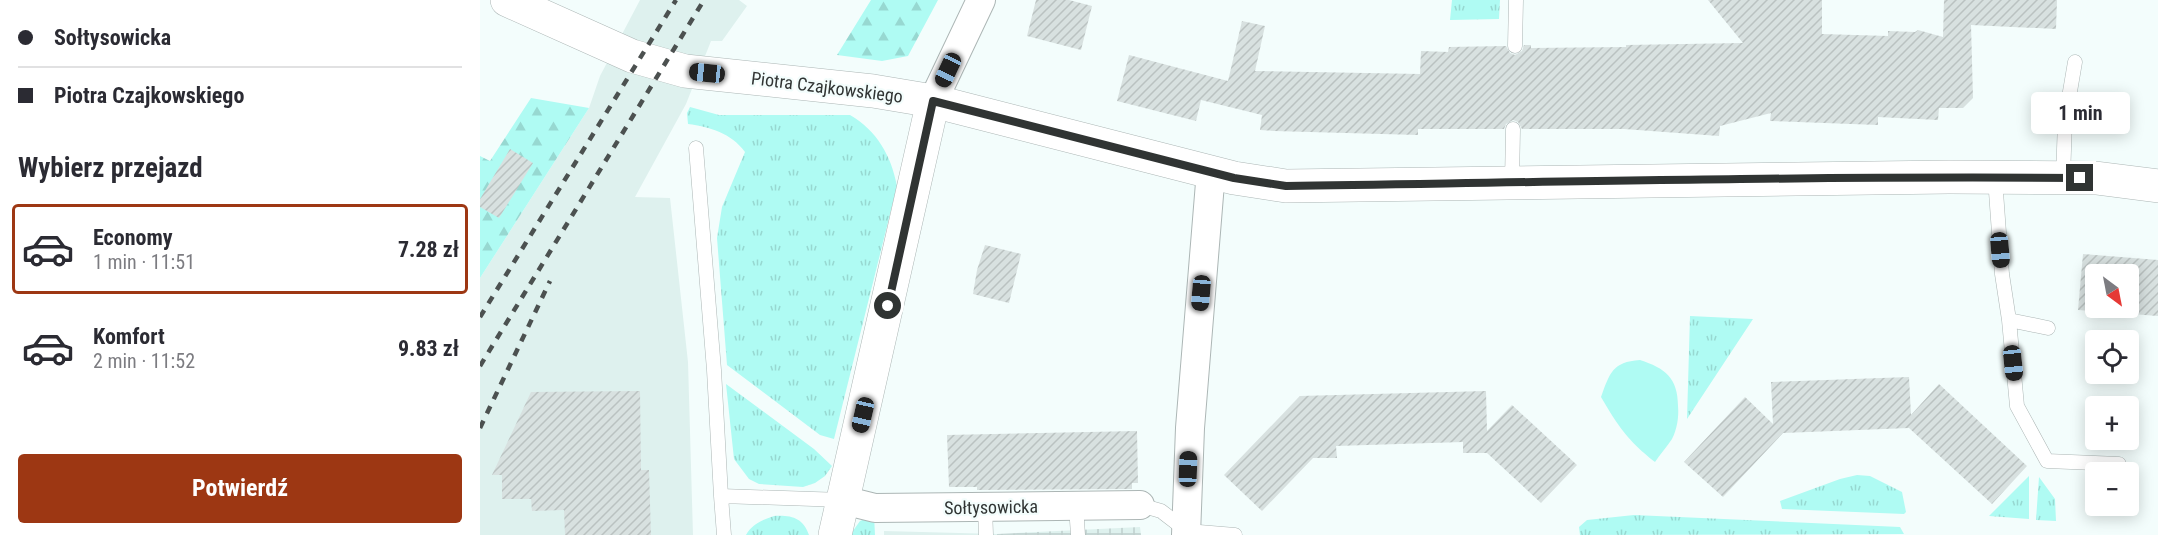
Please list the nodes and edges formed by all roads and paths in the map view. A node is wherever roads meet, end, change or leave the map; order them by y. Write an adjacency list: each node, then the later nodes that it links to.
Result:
1 (507, 0): 6 (street, Piotra Czajkowskiego)
2 (981, 0): 6 (street)
3 (1516, 0): 4 (lane)
4 (1515, 46)
5 (2075, 62): 11 (lane)
6 (933, 101): 9 (street, Piotra Czajkowskiego); 18 (street)
7 (1513, 129): 12 (lane)
8 (696, 148): 17 (lane)
9 (1214, 172): 12 (street, Piotra Czajkowskiego); 22 (street)
10 (1995, 178): 11 (street, Piotra Czajkowskiego); 12 (street, Piotra Czajkowskiego); 14 (lane)
11 (2063, 178): 13 (street, Piotra Czajkowskiego)
12 (1512, 182)
13 (2158, 186)
14 (2009, 320): 15 (lane); 16 (lane)
15 (2048, 328)
16 (2085, 463)
17 (721, 496): 18 (lane); 23 (lane)
18 (843, 500): 21 (street, Sołtysowicka); 24 (street)
19 (1140, 505): 20 (street, Sołtysowicka); 22 (lane)
20 (1076, 506): 21 (street, Sołtysowicka); 26 (lane)
21 (985, 507): 25 (lane)
22 (1186, 533): 27 (lane)
23 (723, 535)
24 (835, 535)
25 (986, 535)
26 (1078, 535)
27 (1235, 535)

